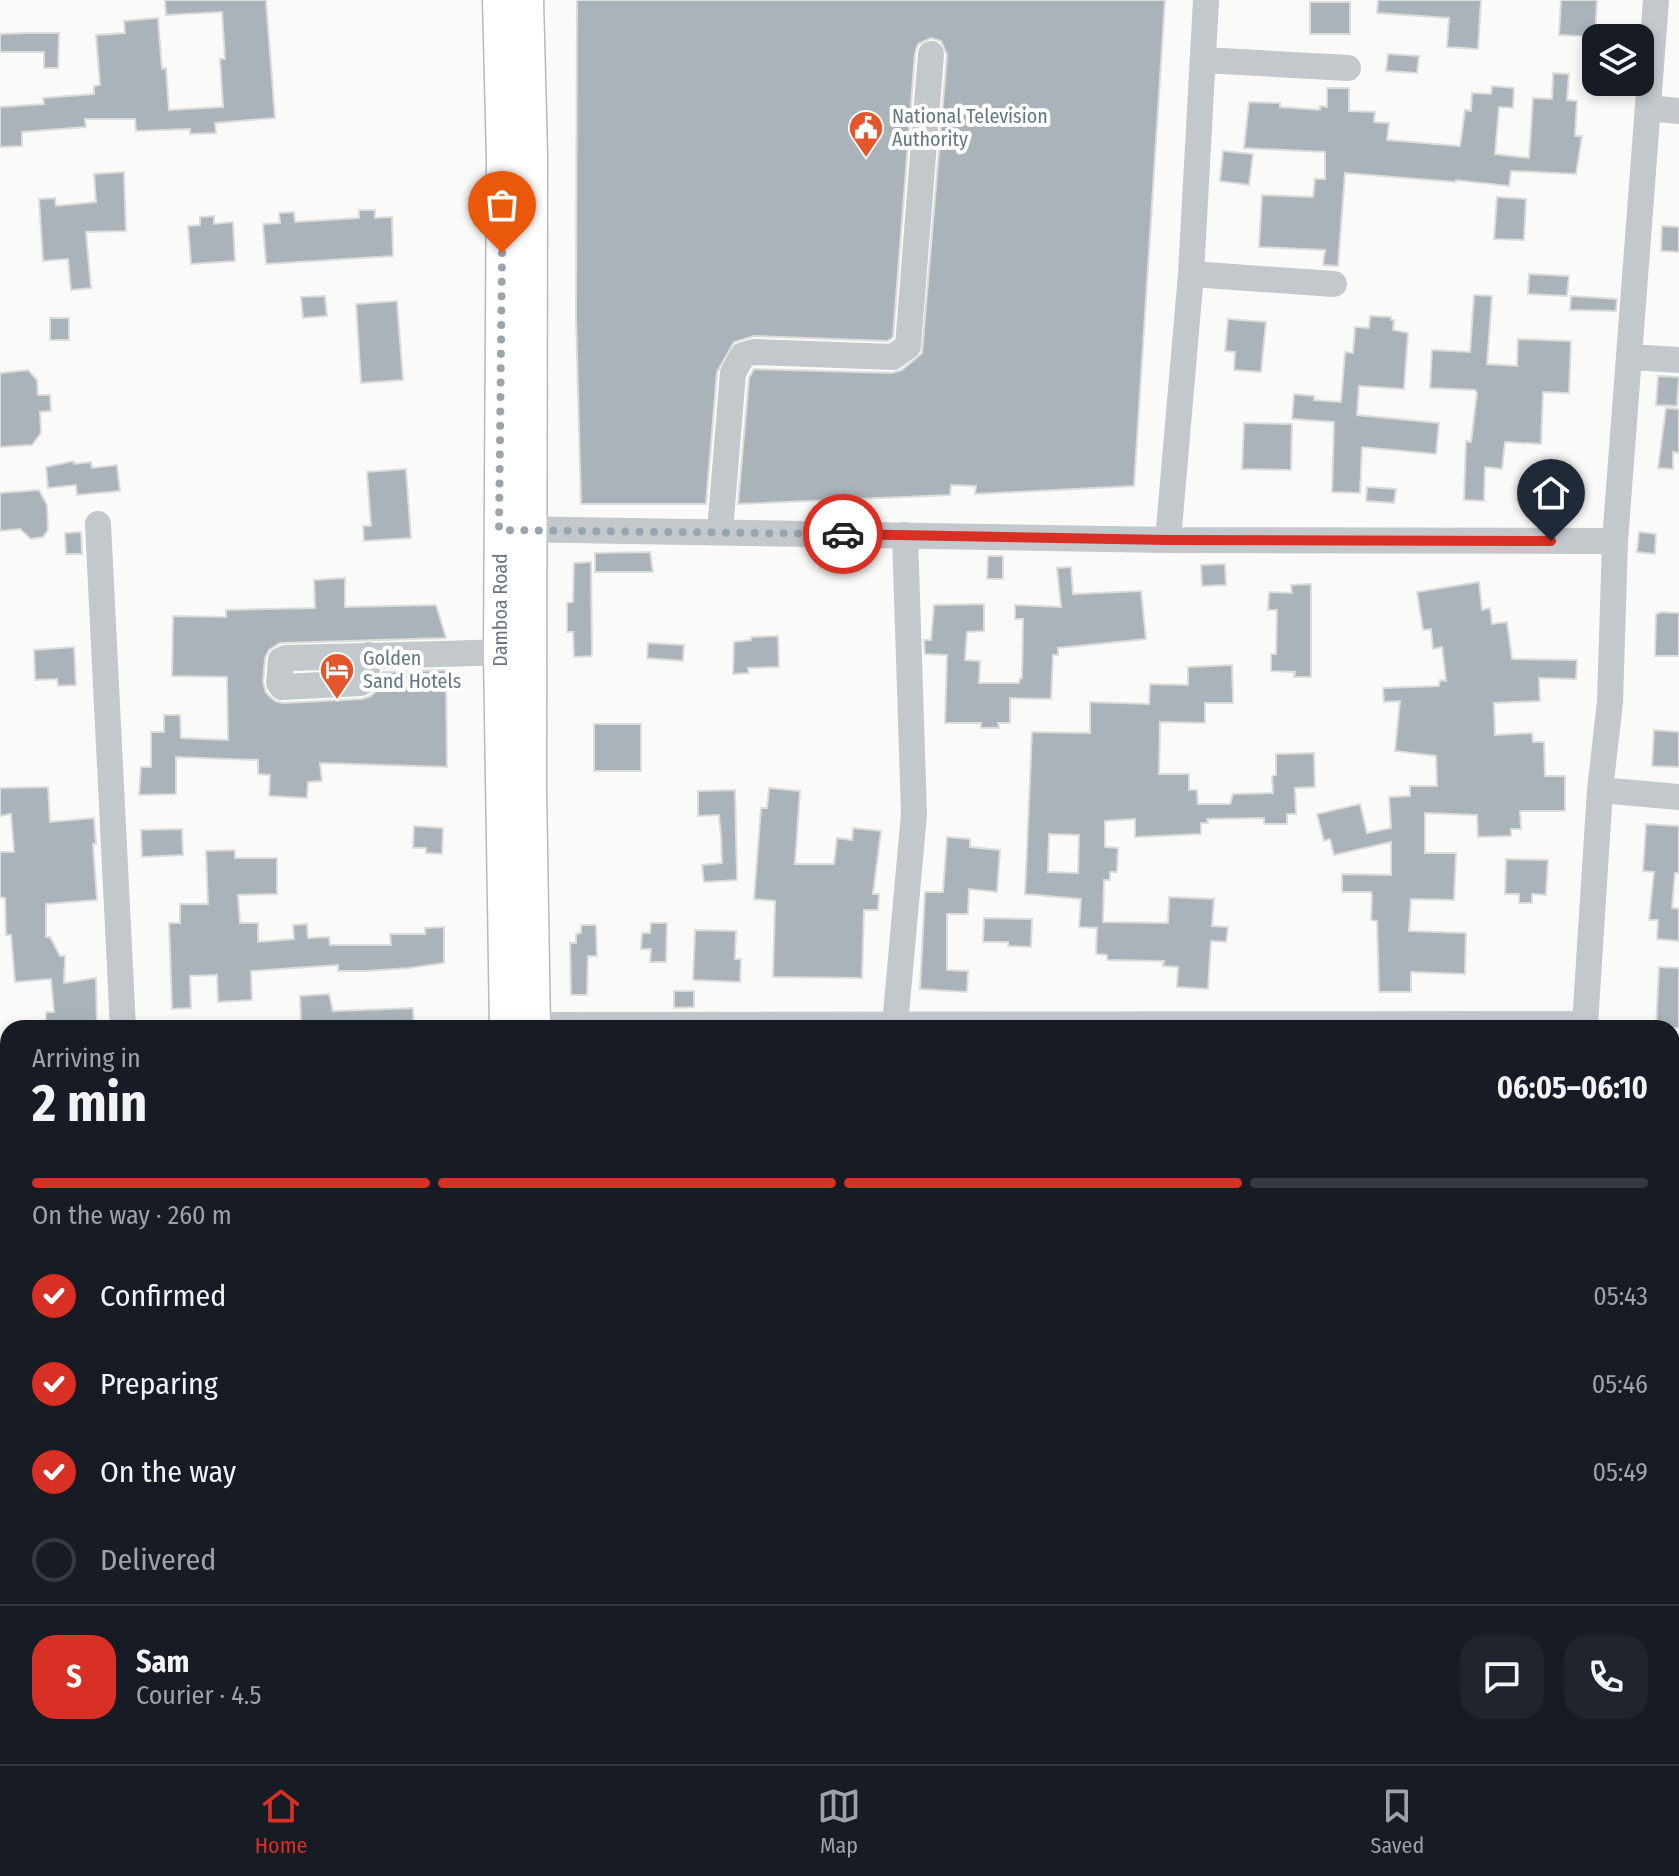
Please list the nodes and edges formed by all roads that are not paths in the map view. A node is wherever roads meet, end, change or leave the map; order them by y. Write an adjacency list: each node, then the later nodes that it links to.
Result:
1 (499, 0): 15 (main road, Damboa Road)
2 (527, 0): 15 (main road, Damboa Road)
3 (1206, 0): 6 (street)
4 (1656, 0): 8 (street)
5 (931, 54): 16 (street)
6 (1203, 60): 7 (street); 10 (street)
7 (1348, 68)
8 (1648, 108): 9 (street); 12 (street)
9 (1679, 111)
10 (1191, 274): 11 (street); 18 (street)
11 (1334, 284)
12 (1630, 357): 13 (street); 19 (street)
13 (1679, 360)
14 (98, 524): 24 (street)
15 (515, 529): 16 (street); 20 (main road, Damboa Road); 25 (main road, Damboa Road)
16 (720, 531): 17 (street)
17 (905, 535): 18 (street); 27 (street)
18 (1168, 540): 19 (street)
19 (1615, 541): 22 (street)
20 (500, 652): 21 (street); 26 (main road, Damboa Road)
21 (368, 655)
22 (1600, 790): 23 (street); 28 (street)
23 (1679, 797)
24 (123, 1020)
25 (525, 1020)
26 (525, 1020)
27 (895, 1020)
28 (1586, 1020)

